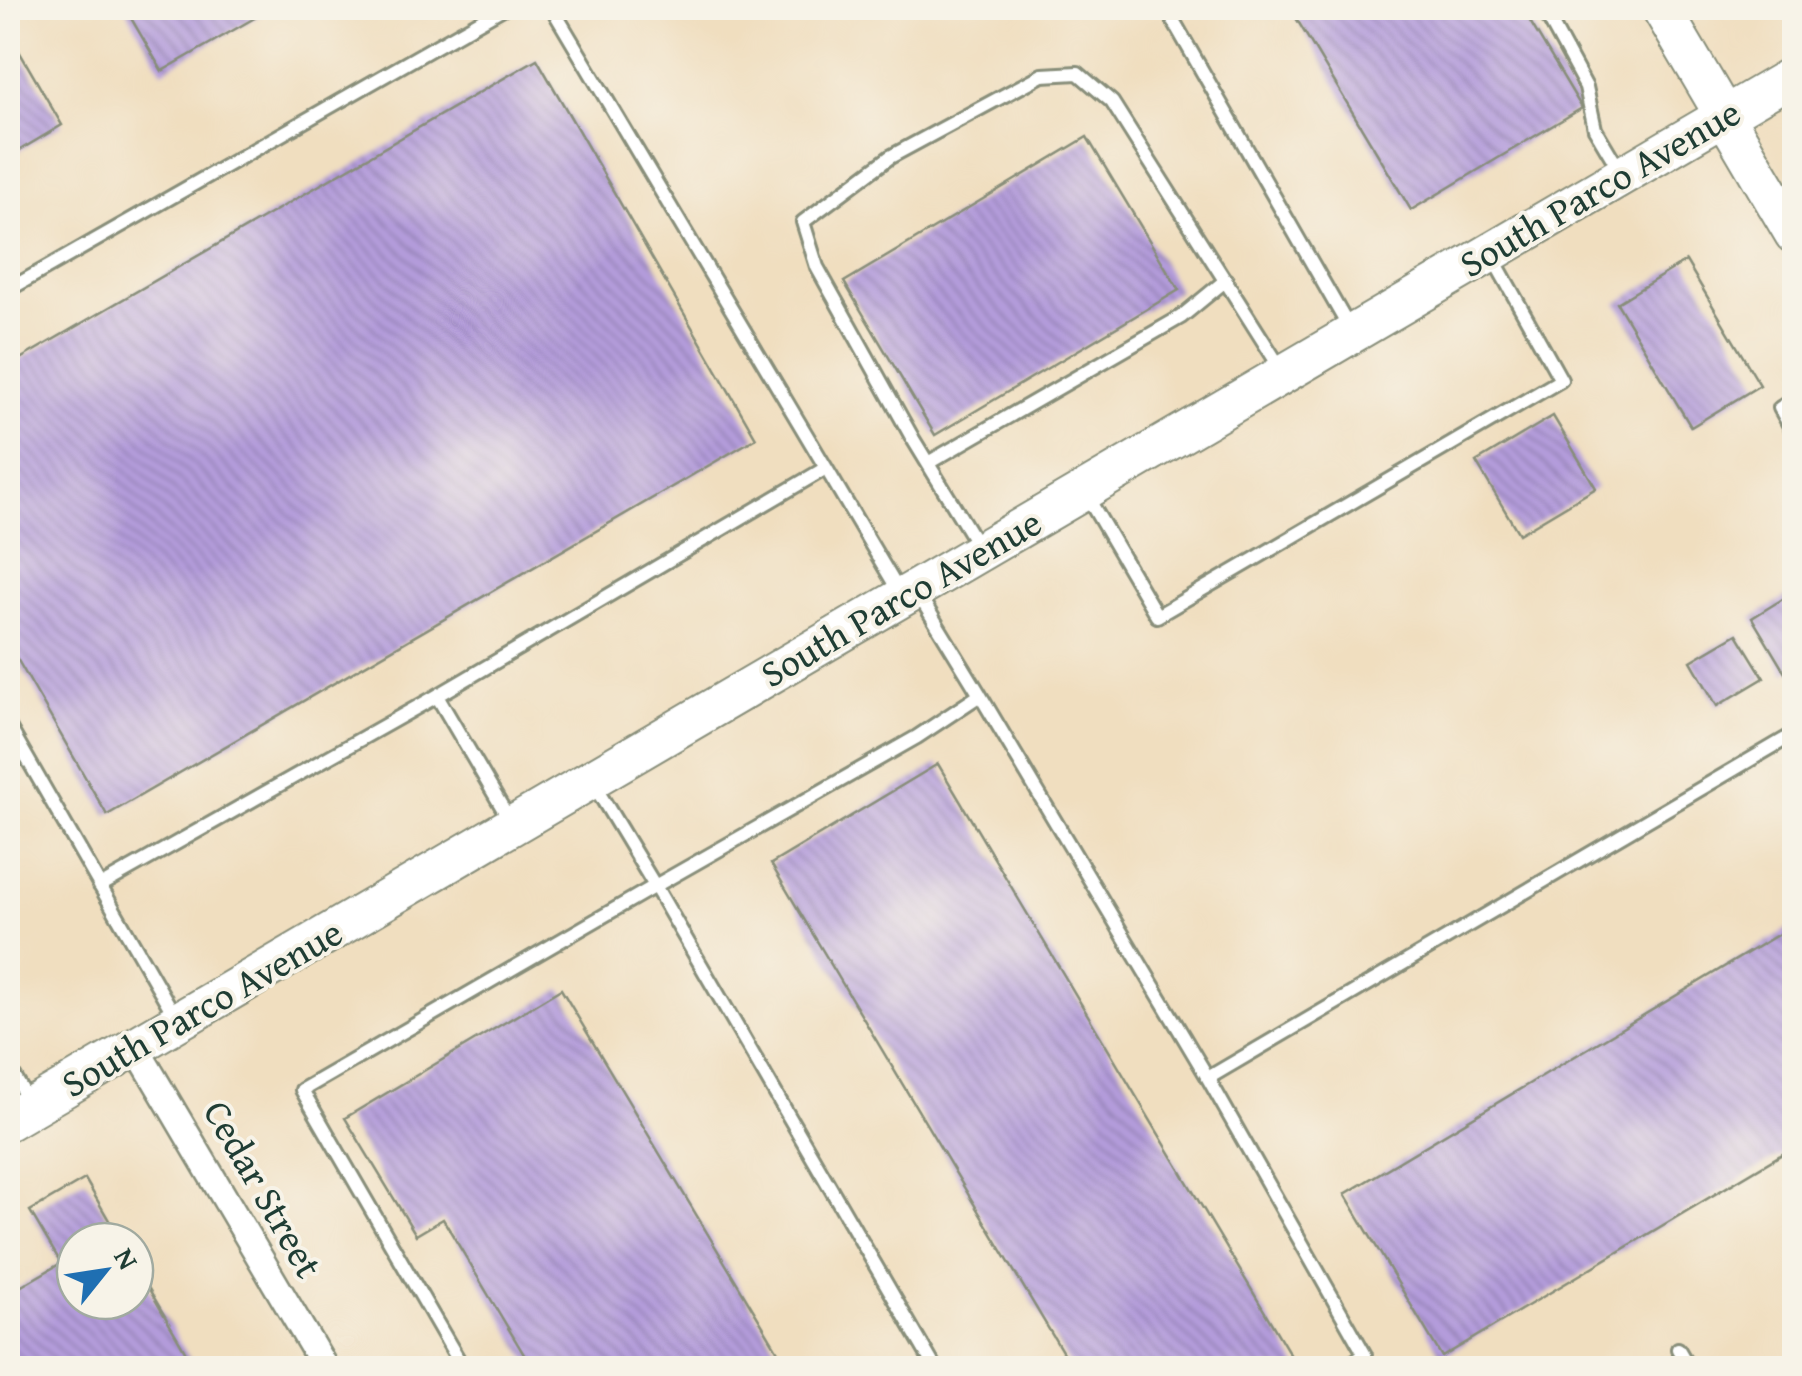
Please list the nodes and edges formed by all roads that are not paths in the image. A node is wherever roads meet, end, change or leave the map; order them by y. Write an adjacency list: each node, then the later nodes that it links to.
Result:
1 (503, 8): 12 (lane)
2 (552, 8): 18 (lane)
3 (1166, 8): 13 (lane)
4 (1542, 8): 8 (lane)
5 (1662, 8): 7 (street)
6 (1794, 75): 7 (street, South Parco Avenue)
7 (1724, 114): 8 (street, South Parco Avenue); 9 (street)
8 (1622, 175): 10 (street, South Parco Avenue)
9 (1794, 234)
10 (1490, 252): 13 (street, South Parco Avenue); 19 (lane)
11 (1226, 280): 14 (lane); 17 (lane); 17 (lane)
12 (8, 290)
13 (1352, 333): 14 (street, South Parco Avenue)
14 (1283, 373): 19 (street, South Parco Avenue)
15 (1794, 399): 16 (lane)
16 (1794, 433)
17 (928, 463): 20 (lane)
18 (826, 468): 21 (lane); 22 (lane)
19 (1083, 491): 20 (street, South Parco Avenue)
20 (981, 551): 21 (street, South Parco Avenue)
21 (909, 593): 23 (lane); 26 (street, South Parco Avenue)
22 (437, 696): 27 (lane); 28 (lane)
23 (980, 696): 29 (lane); 33 (lane)
24 (8, 725): 28 (lane)
25 (1794, 734): 33 (lane)
26 (591, 780): 27 (street, South Parco Avenue); 29 (lane)
27 (513, 826): 30 (street, South Parco Avenue)
28 (100, 886): 30 (lane)
29 (655, 886): 37 (lane); 38 (lane)
30 (178, 1022): 31 (street, South Parco Avenue)
31 (136, 1048): 34 (street, South Parco Avenue); 36 (street, Cedar Street)
32 (8, 1066): 34 (lane)
33 (1208, 1078): 39 (lane)
34 (20, 1114)
35 (1678, 1349): 40 (lane)
36 (325, 1368)
37 (464, 1368)
38 (935, 1368)
39 (1343, 1368)
40 (1689, 1368)

